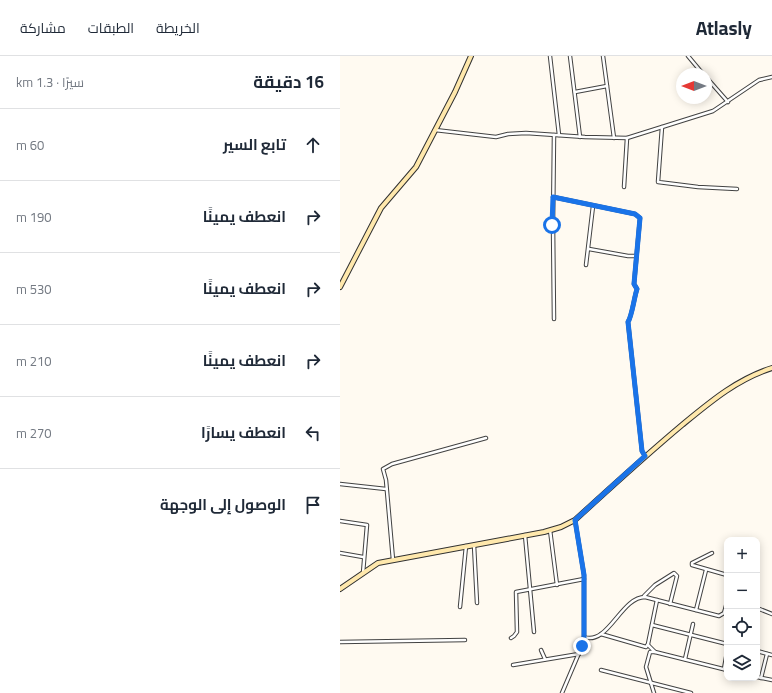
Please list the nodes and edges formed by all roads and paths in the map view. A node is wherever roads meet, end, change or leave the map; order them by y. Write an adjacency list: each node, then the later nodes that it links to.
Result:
1 (471, 56): 13 (street)
2 (550, 56): 15 (street)
3 (570, 56): 10 (street)
4 (603, 56): 9 (street)
5 (688, 56): 6 (street)
6 (698, 68)
7 (772, 77): 11 (street)
8 (712, 84): 11 (street)
9 (607, 86): 10 (street); 17 (street)
10 (575, 92): 16 (street)
11 (728, 102): 12 (street)
12 (662, 127): 18 (street); 20 (street)
13 (435, 130): 14 (street); 26 (street)
14 (554, 135): 15 (street); 21 (street)
15 (559, 136): 16 (street)
16 (580, 137): 17 (street)
17 (614, 138): 18 (street)
18 (627, 138): 19 (street)
19 (624, 187)
20 (737, 188)
21 (553, 197): 22 (street); 27 (street)
22 (593, 206): 23 (street); 24 (street)
23 (589, 249): 24 (street); 25 (street)
24 (636, 256): 30 (street)
25 (586, 265)
26 (340, 287)
27 (554, 319)
28 (772, 368): 30 (street)
29 (486, 438): 32 (street)
30 (645, 456): 33 (street)
31 (340, 484): 32 (street)
32 (386, 489): 42 (street)
33 (575, 520): 35 (street); 46 (street)
34 (340, 521): 41 (street)
35 (550, 530): 36 (street); 47 (street)
36 (525, 535): 37 (street); 49 (street)
37 (474, 545): 38 (street); 52 (street)
38 (466, 546): 42 (street); 54 (street)
39 (712, 553): 43 (street)
40 (340, 554): 41 (street)
41 (364, 557): 44 (street)
42 (393, 560): 44 (street)
43 (706, 570): 45 (street); 57 (street)
44 (364, 573): 48 (street)
45 (724, 574)
46 (584, 579): 47 (street); 64 (street)
47 (557, 585): 49 (street)
48 (340, 588)
49 (531, 589): 61 (street); 65 (street)
50 (643, 597): 51 (street); 53 (street); 62 (street)
51 (657, 600): 53 (street); 60 (street)
52 (477, 603)
53 (670, 604): 57 (street)
54 (460, 607)
55 (725, 609): 57 (street)
56 (760, 609): 58 (street)
57 (696, 610)
58 (772, 614)
59 (693, 624): 63 (street)
60 (652, 625): 63 (street); 69 (street)
61 (534, 632)
62 (601, 634): 64 (street); 69 (street)
63 (690, 635): 68 (street); 77 (street)
64 (584, 637): 73 (street)
65 (511, 638)
66 (466, 640): 67 (street)
67 (340, 642)
68 (724, 643)
69 (648, 645): 71 (street)
70 (541, 650): 76 (street)
71 (655, 652): 77 (street); 83 (street)
72 (760, 652): 74 (street)
73 (579, 654): 76 (street); 84 (street)
74 (767, 654): 75 (street); 81 (street)
75 (772, 655)
76 (545, 659): 78 (street)
77 (685, 659): 79 (street)
78 (514, 665)
79 (724, 669)
80 (601, 670): 83 (street)
81 (762, 678): 82 (street)
82 (772, 680)
83 (650, 683): 85 (street); 86 (street)
84 (562, 693)
85 (654, 693)
86 (692, 693)

